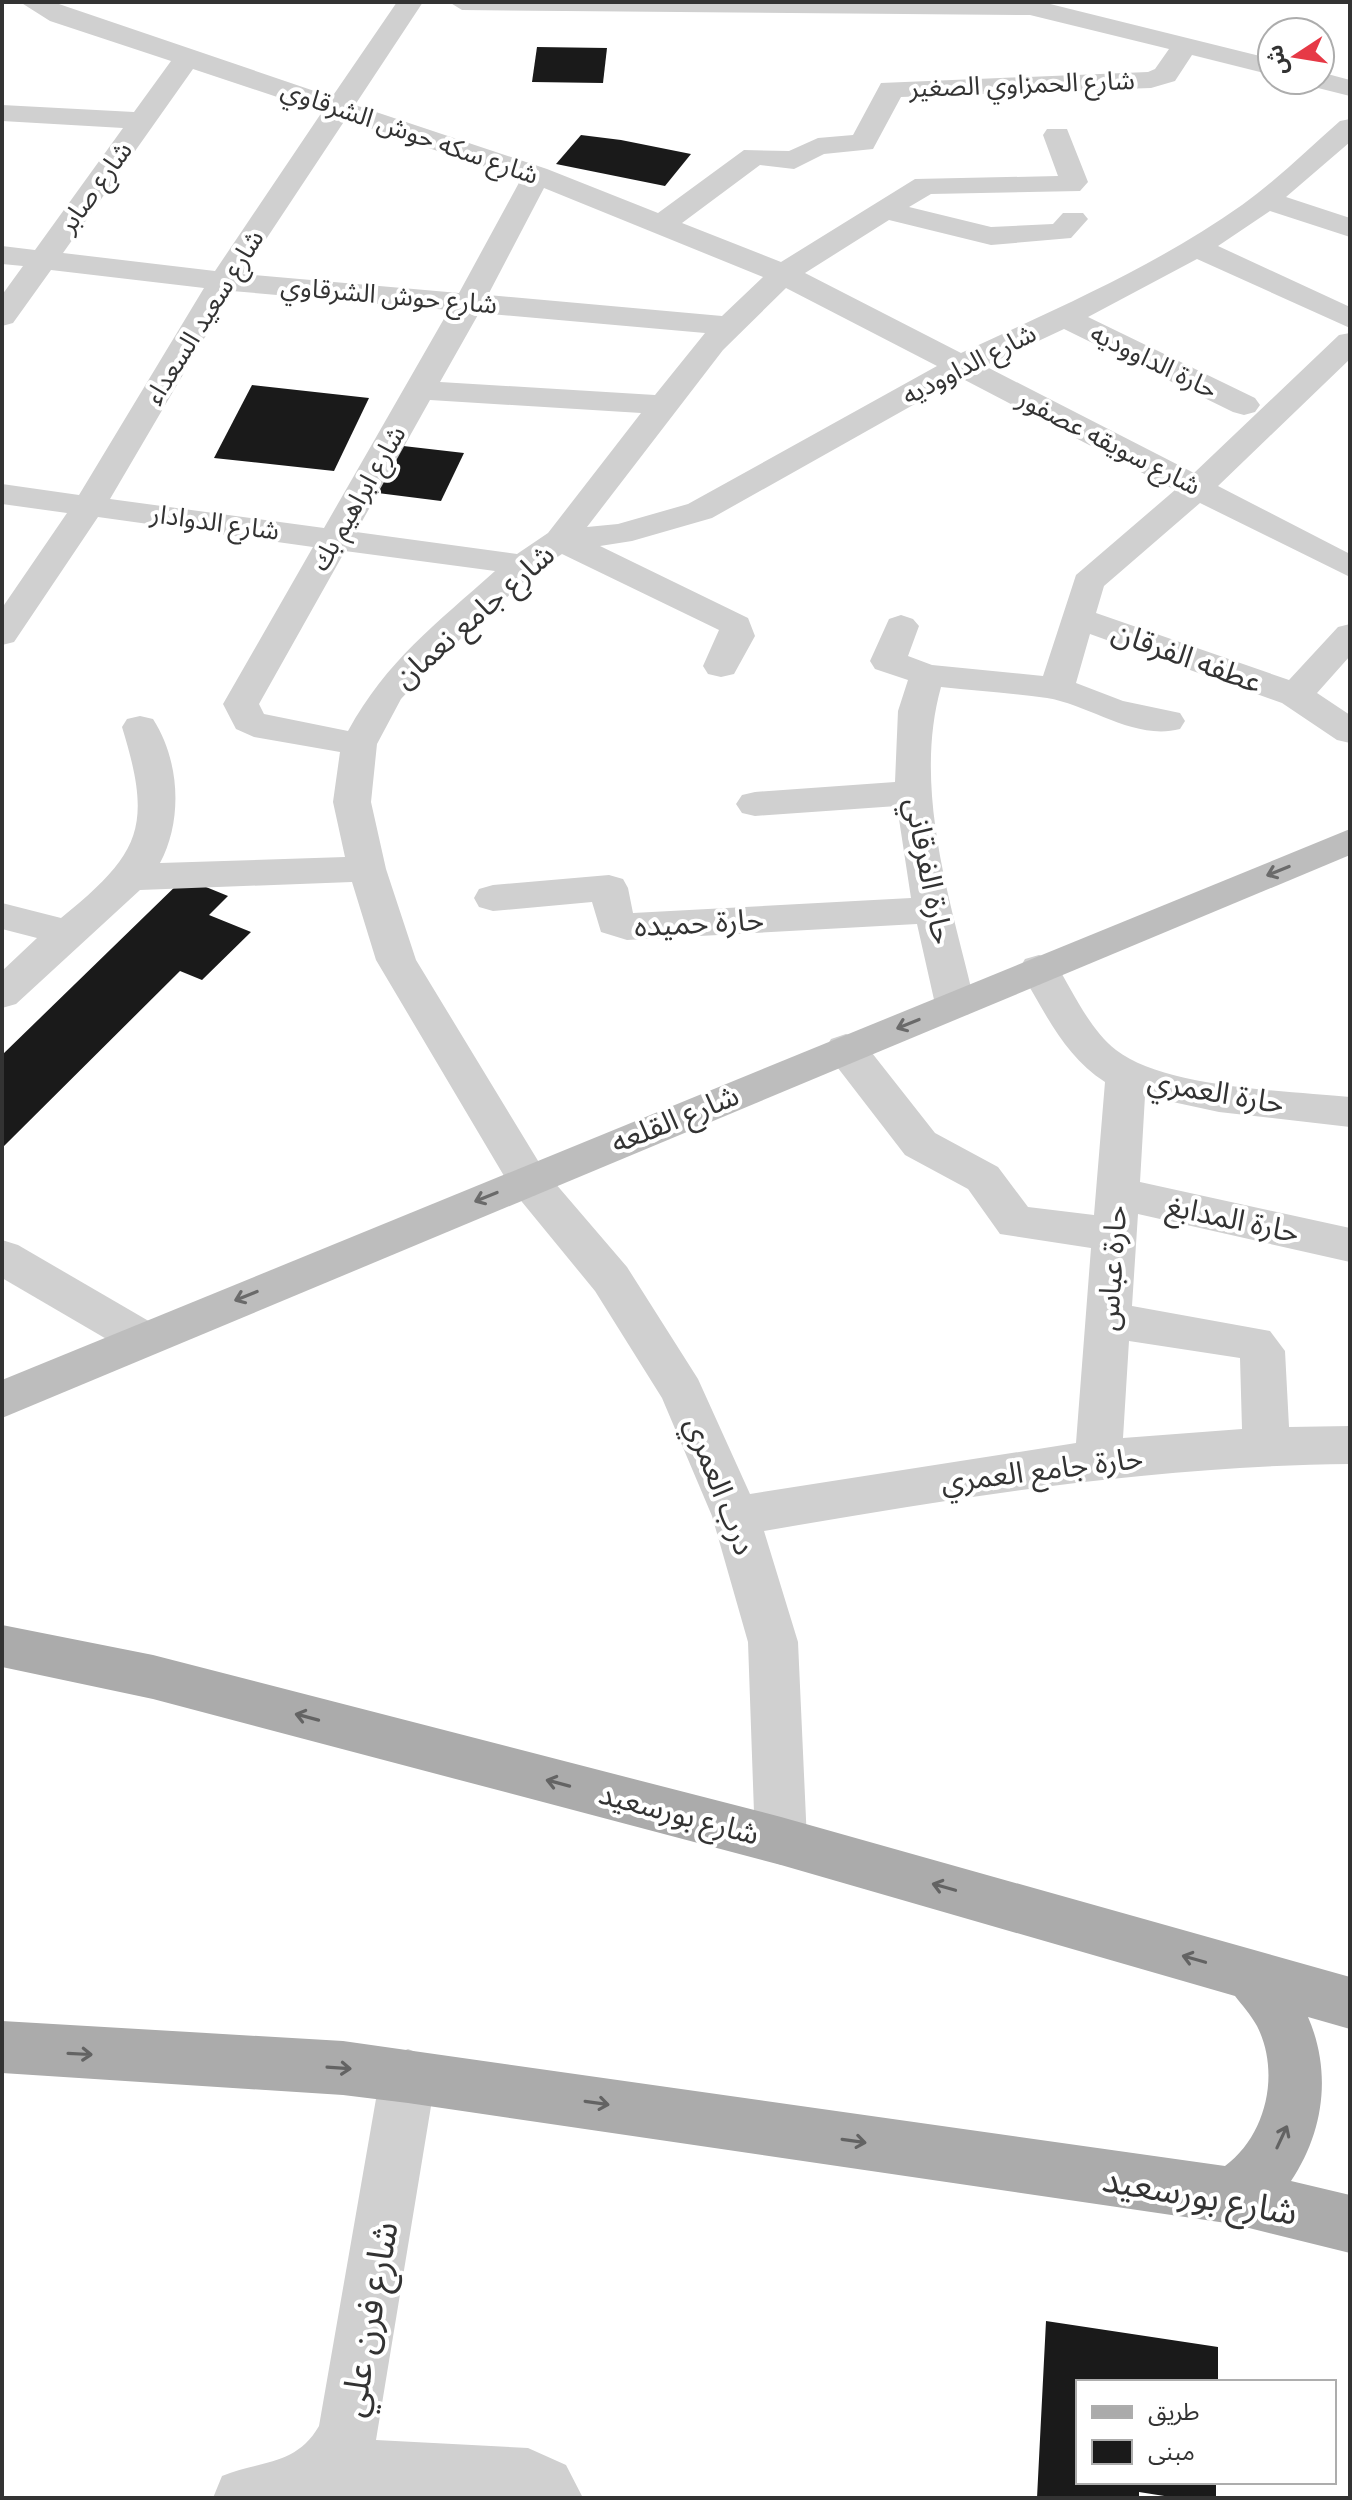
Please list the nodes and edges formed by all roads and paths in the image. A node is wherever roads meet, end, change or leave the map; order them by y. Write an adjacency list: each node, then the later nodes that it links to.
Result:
1 (33, 2): 5 (street, شارع سكه حوش الشرقاوي)
2 (410, 2): 7 (street, شارع سعيد السعداء)
3 (462, 2): 4 (street)
4 (1186, 44): 6 (street); 16 (street, شارع الحمزاوي الصغير)
5 (187, 58): 7 (street, شارع سكه حوش الشرقاوي); 9 (street, شارع صابر)
6 (1256, 63)
7 (340, 107): 12 (street, شارع سكه حوش الشرقاوي); 22 (street, شارع سعيد السعداء)
8 (2, 113): 9 (street)
9 (142, 121): 20 (street, شارع صابر)
10 (1350, 127): 13 (street, شارع الداووديه)
11 (1057, 135): 14 (street, شارع جامع نعمان)
12 (537, 175): 16 (street, شارع سكه حوش الشرقاوي); 23 (street, شارع ابراهيم بك)
13 (1265, 200): 17 (street); 18 (street, شارع الداووديه)
14 (884, 210): 15 (street); 21 (street, شارع جامع نعمان)
15 (1073, 219)
16 (661, 225): 21 (street, شارع سكه حوش الشرقاوي)
17 (1350, 228)
18 (1196, 247): 25 (street, شارع الداووديه); 26 (street)
19 (2, 255): 20 (street, شارع حوش الشرقاوي)
20 (42, 260): 22 (street, شارع حوش الشرقاوي); 24 (street, شارع صابر)
21 (783, 274): 27 (street, شارع جامع نعمان); 29 (street, شارع سويقه عصفور)
22 (223, 281): 23 (street, شارع حوش الشرقاوي); 35 (street, شارع سعيد السعداء)
23 (470, 301): 27 (street, شارع حوش الشرقاوي); 30 (street, شارع ابراهيم بك)
24 (2, 317)
25 (1064, 317): 29 (street, شارع الداووديه); 32 (street, حارة الداووديه)
26 (1350, 319)
27 (729, 326): 31 (street, شارع جامع نعمان)
28 (1350, 342): 33 (street)
29 (961, 365): 33 (street, شارع سويقه عصفور); 37 (street, شارع الداووديه)
30 (419, 390): 31 (street); 36 (street, شارع ابراهيم بك)
31 (664, 405): 37 (street, شارع جامع نعمان)
32 (1244, 405)
33 (1197, 488): 39 (street, شارع سويقه عصفور); 40 (street)
34 (2, 494): 35 (street, شارع الدوادار)
35 (90, 504): 36 (street, شارع الدوادار); 42 (street, شارع سعيد السعداء)
36 (334, 539): 38 (street, شارع الدوادار); 51 (street, شارع ابراهيم بك)
37 (560, 540): 38 (street, شارع جامع نعمان); 44 (street)
38 (523, 565): 51 (street, شارع جامع نعمان)
39 (1350, 567)
40 (1078, 618): 46 (street); 47 (street, عطفه الفرقان)
41 (901, 626): 45 (street)
42 (2, 634)
43 (1350, 635): 47 (street)
44 (721, 666)
45 (927, 675): 46 (street); 52 (street, حارة الفرقاني)
46 (1057, 688): 48 (street)
47 (1295, 695): 50 (street, عطفه الفرقان)
48 (1167, 721)
49 (140, 727): 56 (street)
50 (1350, 732)
51 (359, 744): 55 (street, شارع جامع نعمان)
52 (912, 793): 53 (street); 58 (street, حارة الفرقاني)
53 (755, 804)
54 (1350, 841): 61 (main road, شارع القلعه, one-way to 61)
55 (367, 869): 56 (street); 67 (street, شارع جامع نعمان)
56 (134, 877): 60 (street)
57 (493, 898): 58 (street, حارة حميده)
58 (935, 910): 63 (street, حارة الفرقاني)
59 (2, 916): 60 (street)
60 (68, 933): 62 (street)
61 (1039, 969): 63 (main road, شارع القلعه); 65 (street, حارة العمري)
62 (2, 994)
63 (955, 1004): 64 (main road, شارع القلعه, one-way to 64)
64 (846, 1049): 67 (main road, شارع القلعه); 68 (street, حارة المدابغ)
65 (1126, 1074): 66 (street, حارة العمري); 68 (street, حارة عباس)
66 (1350, 1112)
67 (528, 1180): 72 (main road, شارع القلعه, one-way to 72); 77 (street, درب العمري)
68 (1116, 1214): 69 (street, حارة المدابغ); 71 (street, حارة عباس)
69 (1350, 1245)
70 (2, 1257): 72 (street)
71 (1108, 1320): 74 (street); 76 (street, حارة عباس)
72 (143, 1339): 73 (main road, شارع القلعه)
73 (2, 1400)
74 (1266, 1444): 75 (street, حارة جامع العمري); 76 (street, حارة جامع العمري)
75 (1350, 1445)
76 (1098, 1462): 77 (street, حارة جامع العمري)
77 (736, 1516): 79 (street, درب العمري)
78 (2, 1646): 79 (main road, شارع بورسعيد, one-way to 78)
79 (781, 1841): 80 (main road, شارع بورسعيد, one-way to 79)
80 (1253, 1976): 81 (main road, شارع بورسعيد); 84 (main road, one-way to 80)
81 (1350, 2003)
82 (2, 2047): 83 (main road, شارع بورسعيد, one-way to 83)
83 (408, 2076): 84 (main road, شارع بورسعيد, one-way to 84); 86 (street, شارع فرن علي)
84 (1233, 2196): 85 (main road, شارع بورسعيد)
85 (1350, 2224)
86 (329, 2468): 87 (street); 88 (street)
87 (244, 2498)
88 (552, 2498)

